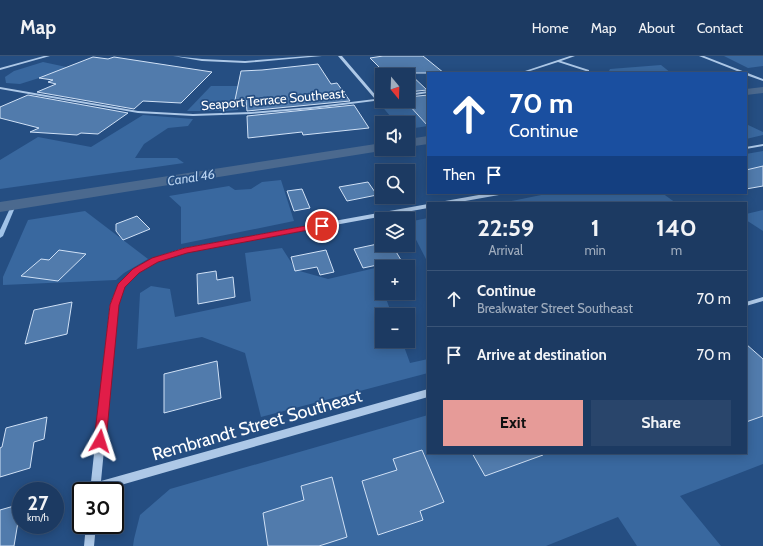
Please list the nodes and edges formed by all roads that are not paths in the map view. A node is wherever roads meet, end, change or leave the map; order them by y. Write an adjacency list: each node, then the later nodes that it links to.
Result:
1 (48, 56): 8 (street)
2 (176, 56): 3 (street)
3 (320, 56)
4 (340, 56): 17 (street)
5 (573, 56): 7 (street)
6 (701, 56): 11 (street)
7 (558, 61): 9 (street); 10 (street)
8 (0, 69)
9 (588, 71)
10 (524, 72)
11 (742, 72)
12 (747, 74): 13 (street)
13 (763, 80)
14 (0, 88): 18 (street, Seaport Terrace Southeast)
15 (427, 92): 16 (street)
16 (415, 94)
17 (375, 97)
18 (375, 99)
19 (763, 145): 20 (street)
20 (747, 148)
21 (494, 194): 22 (street)
22 (450, 202)
23 (427, 206): 27 (street)
24 (763, 299): 25 (street)
25 (747, 304)
26 (427, 393): 28 (street, Rembrandt Street Southeast)
27 (96, 482)
28 (119, 482)
29 (91, 534): 30 (street)
30 (89, 546)

